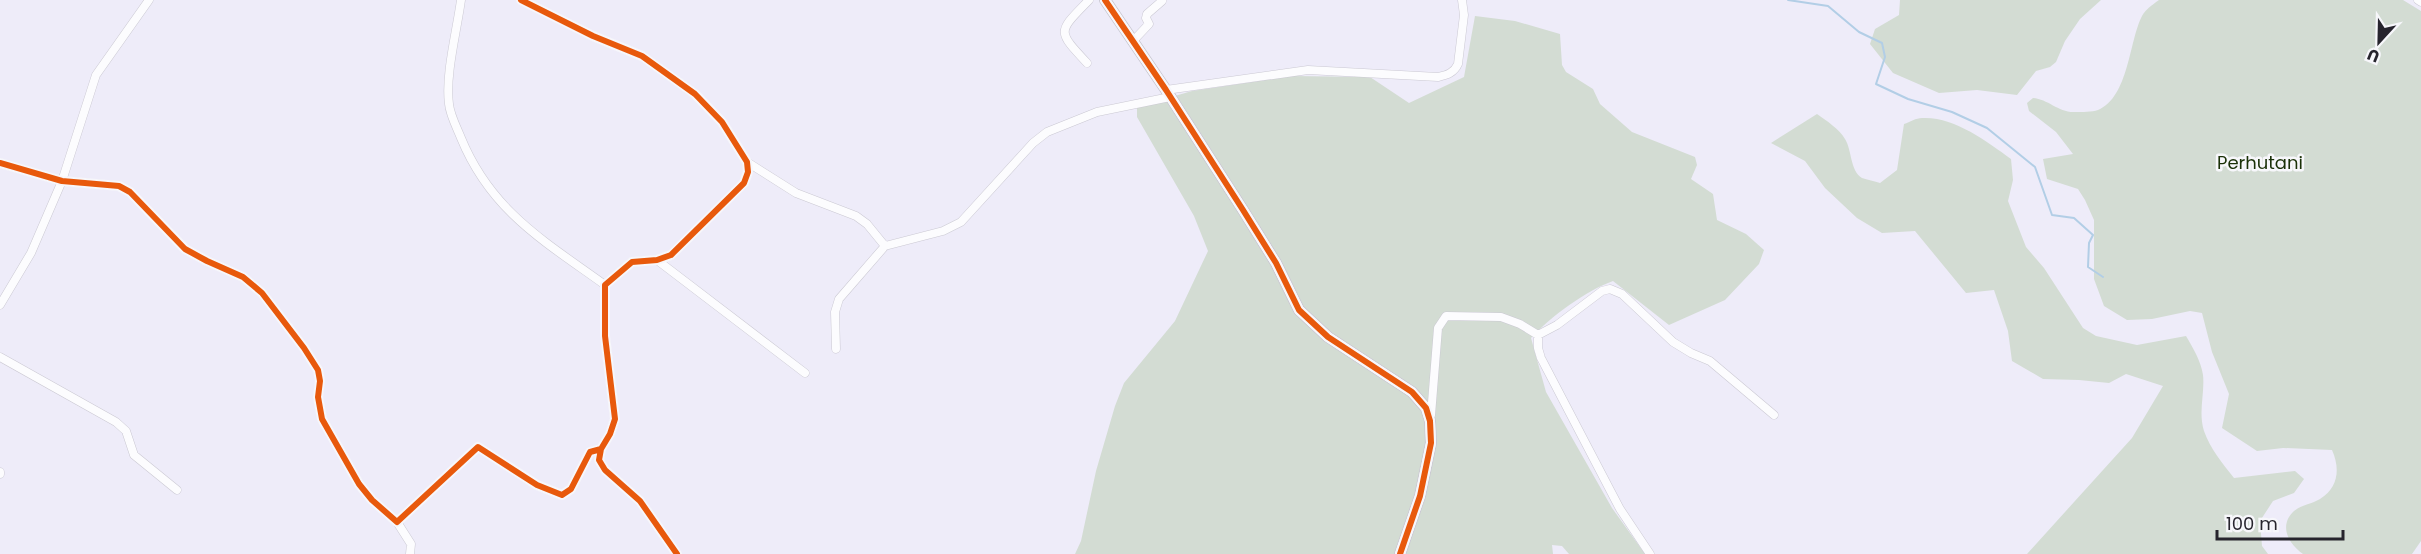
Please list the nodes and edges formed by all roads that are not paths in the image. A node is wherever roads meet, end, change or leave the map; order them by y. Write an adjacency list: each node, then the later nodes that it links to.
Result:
1 (149, 0): 13 (street)
2 (461, 0): 16 (street)
3 (520, 0): 11 (street)
4 (1089, 0): 9 (street)
5 (1105, 0): 8 (street)
6 (1462, 0): 10 (street)
7 (1162, 1): 8 (street)
8 (1133, 41): 10 (street)
9 (1087, 63)
10 (1168, 94): 14 (street); 23 (street)
11 (747, 162): 14 (street); 15 (street)
12 (0, 163): 13 (street)
13 (62, 181): 17 (street); 26 (street)
14 (885, 246): 19 (street)
15 (657, 260): 16 (street); 21 (street)
16 (605, 285): 24 (street)
17 (0, 305)
18 (1538, 335): 22 (street); 23 (street); 30 (street)
19 (836, 349)
20 (0, 357): 25 (street)
21 (805, 373)
22 (1774, 415)
23 (1430, 421): 29 (street)
24 (601, 449): 26 (street); 28 (street)
25 (177, 490)
26 (397, 522): 27 (street)
27 (410, 554)
28 (677, 554)
29 (1400, 554)
30 (1650, 554)

